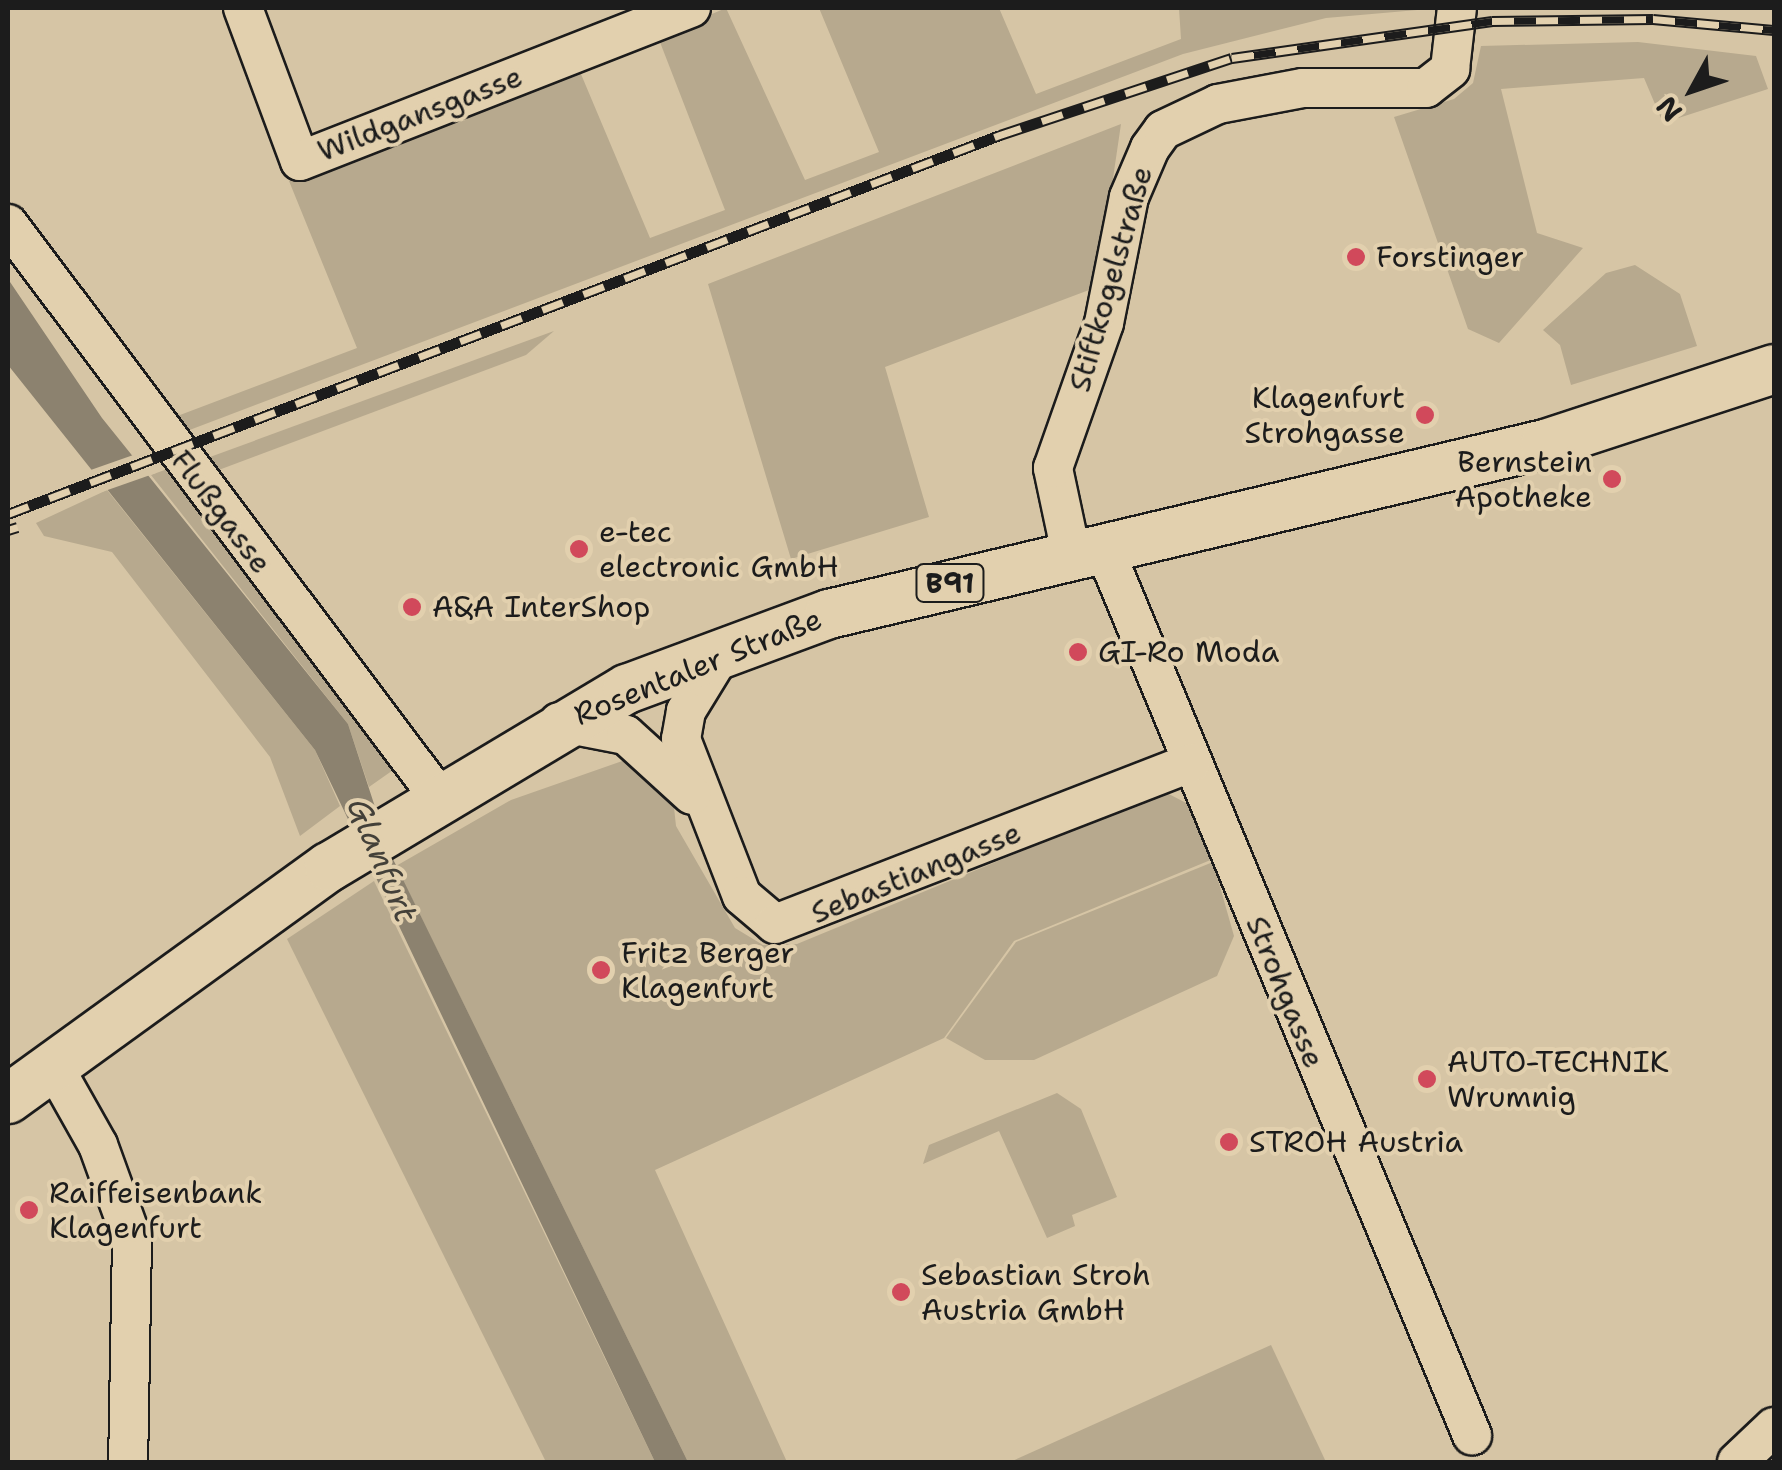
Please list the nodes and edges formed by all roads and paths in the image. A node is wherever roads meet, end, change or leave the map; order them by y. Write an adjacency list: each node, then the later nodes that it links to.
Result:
1 (244, 8): 2 (street, Wildgansgasse)
2 (692, 8)
3 (1457, 8): 6 (street, Stiftkogelstraße)
4 (8, 224): 10 (street, Flußgasse)
5 (1774, 369): 6 (main road, Rosentaler Straße / B91)
6 (1087, 549): 7 (main road, Rosentaler Straße / B91); 9 (street, Strohgasse)
7 (724, 649): 8 (main road, Rosentaler Straße / B91); 11 (street, Sebastiangasse)
8 (560, 722): 10 (main road, Rosentaler Straße / B91); 11 (street, Sebastiangasse)
9 (1191, 763): 11 (street, Sebastiangasse); 15 (street, Strohgasse)
10 (428, 803): 12 (main road, Rosentaler Straße / B91)
11 (700, 803)
12 (54, 1068): 13 (main road, Rosentaler Straße / B91); 16 (street)
13 (8, 1099)
14 (1774, 1427): 17 (street)
15 (1472, 1436)
16 (128, 1462)
17 (1737, 1462)

